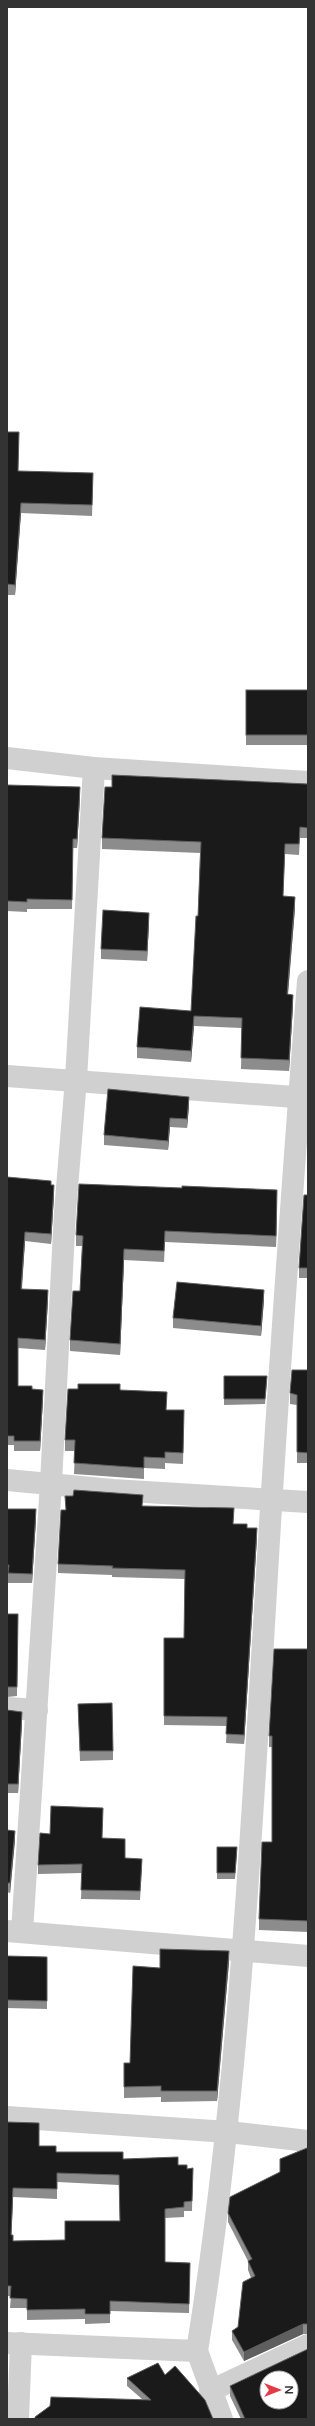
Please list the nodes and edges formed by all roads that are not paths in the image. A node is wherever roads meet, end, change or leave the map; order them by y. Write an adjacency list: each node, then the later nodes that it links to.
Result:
1 (7, 758): 2 (street)
2 (94, 768): 3 (street); 6 (street)
3 (308, 782)
4 (308, 981): 7 (street)
5 (7, 1076): 6 (street)
6 (76, 1079): 7 (street); 9 (street)
7 (303, 1098): 10 (street)
8 (7, 1480): 9 (street)
9 (52, 1483): 10 (street); 13 (street)
10 (271, 1501): 11 (street); 15 (street)
11 (308, 1502)
12 (7, 1708): 13 (street)
13 (37, 1710): 14 (street)
14 (15, 1932): 15 (street)
15 (244, 1949): 16 (street); 18 (street)
16 (308, 1956)
17 (7, 2117): 18 (street)
18 (228, 2132): 19 (street); 22 (street)
19 (308, 2141)
20 (14, 2343): 22 (street); 24 (street)
21 (308, 2345): 23 (street)
22 (198, 2351): 23 (street)
23 (210, 2391): 25 (street)
24 (18, 2419)
25 (222, 2419)

